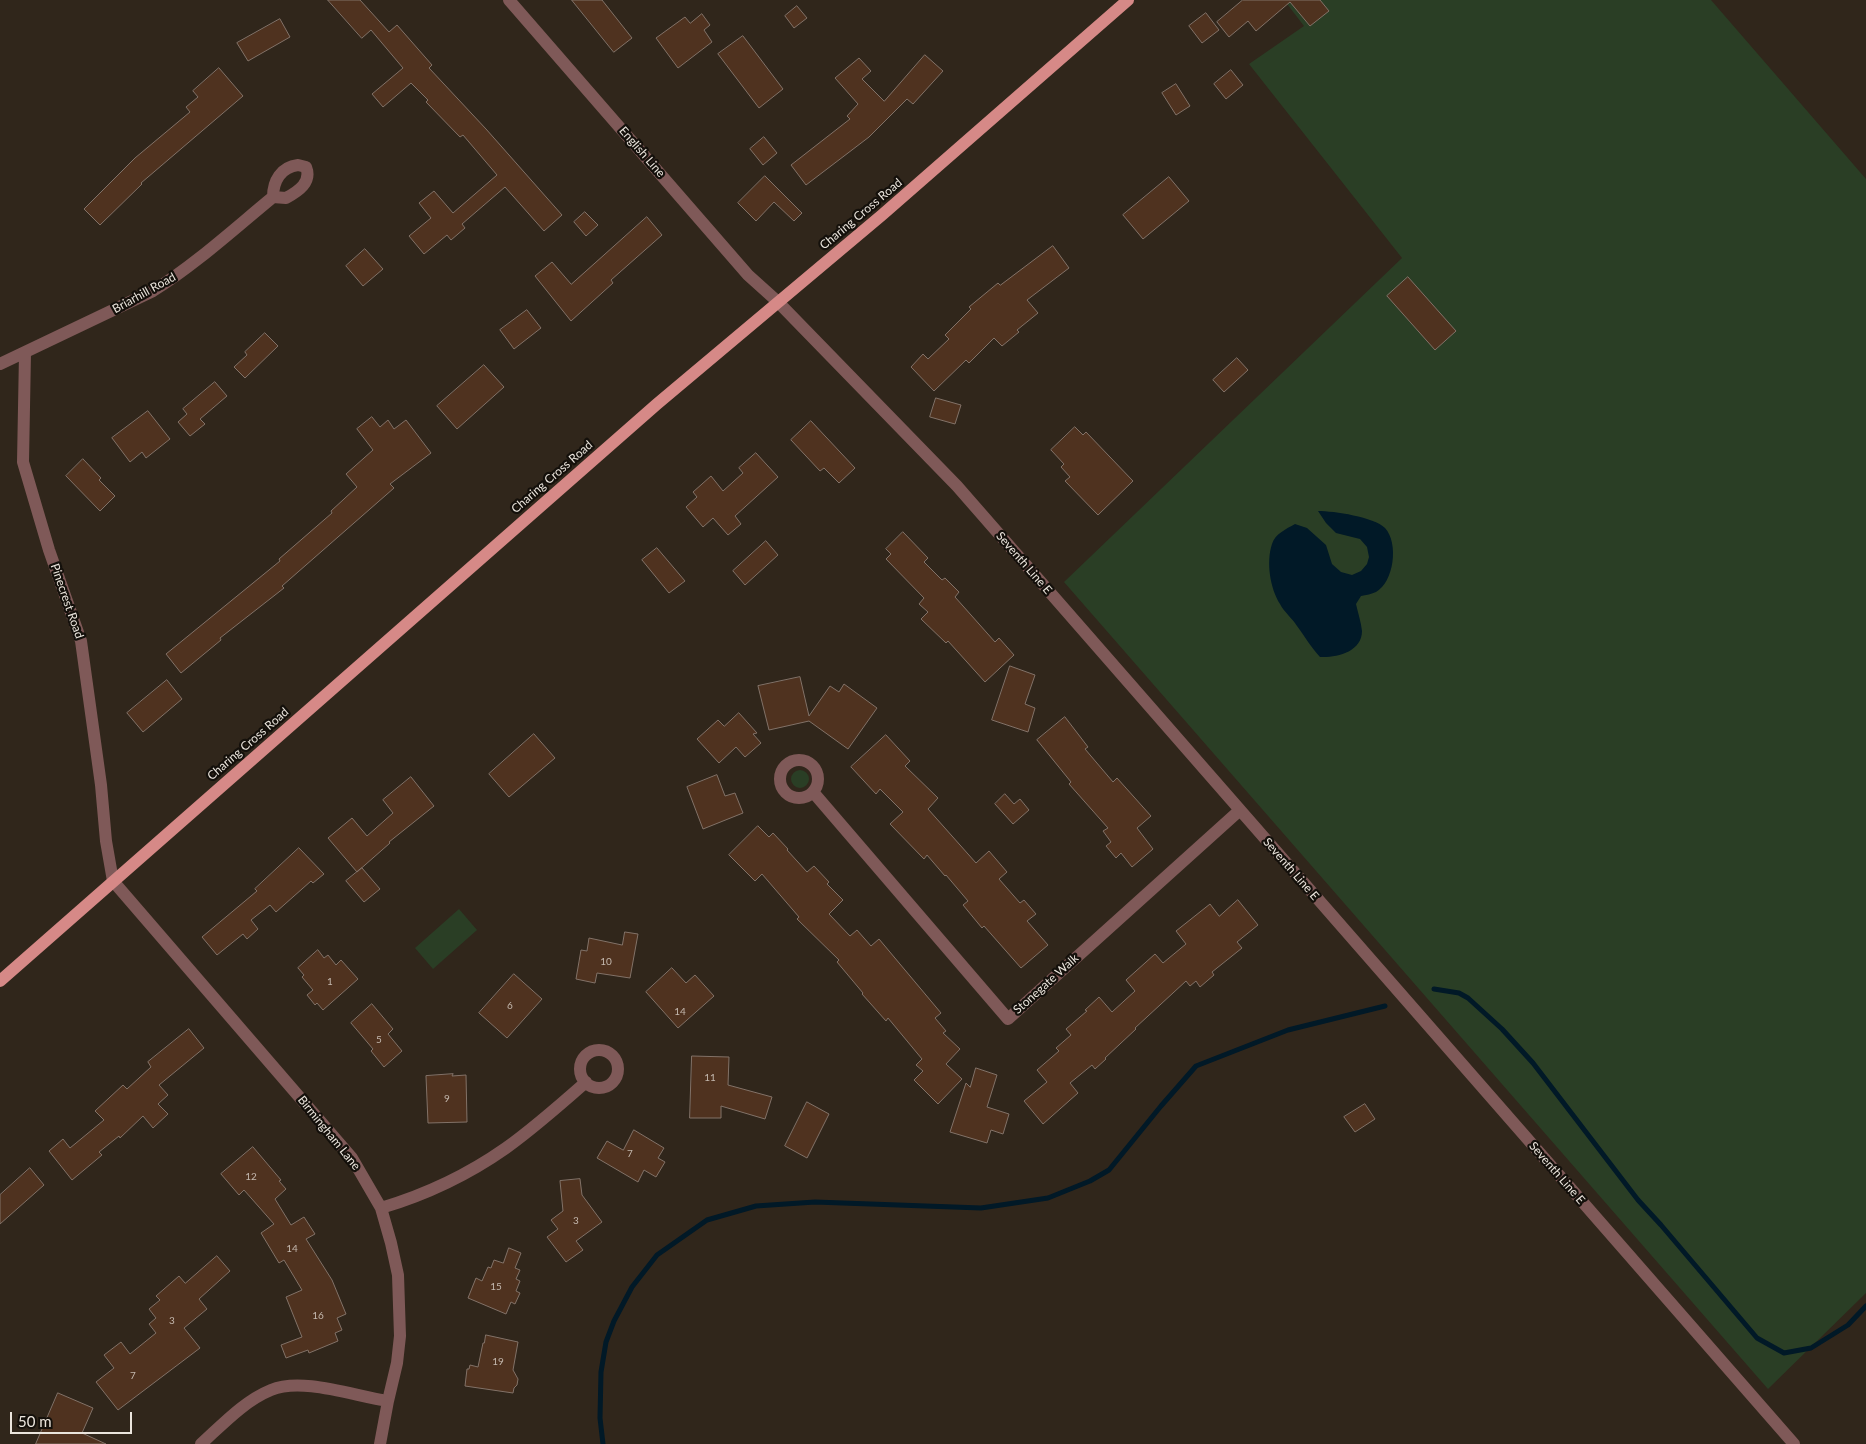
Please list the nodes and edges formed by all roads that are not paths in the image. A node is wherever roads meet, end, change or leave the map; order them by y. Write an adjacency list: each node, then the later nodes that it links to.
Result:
1 (509, 0): 4 (street, English Line)
2 (1128, 0): 4 (main road, Charing Cross Road)
3 (273, 197): 5 (street, Briarhill Road)
4 (778, 302): 8 (street, Seventh Line E); 9 (main road, Charing Cross Road)
5 (24, 353): 6 (street, Briarhill Road); 9 (street, Pinecrest Road)
6 (0, 364)
7 (813, 792): 8 (street, Stonegate Walk)
8 (1240, 810): 16 (street, Seventh Line E)
9 (113, 881): 10 (main road, Charing Cross Road); 12 (street, Birmingham Lane)
10 (0, 981)
11 (586, 1082): 12 (street)
12 (382, 1208): 13 (street, Birmingham Lane)
13 (388, 1401): 14 (street); 15 (street, Birmingham Lane)
14 (201, 1444)
15 (380, 1444)
16 (1794, 1444)

